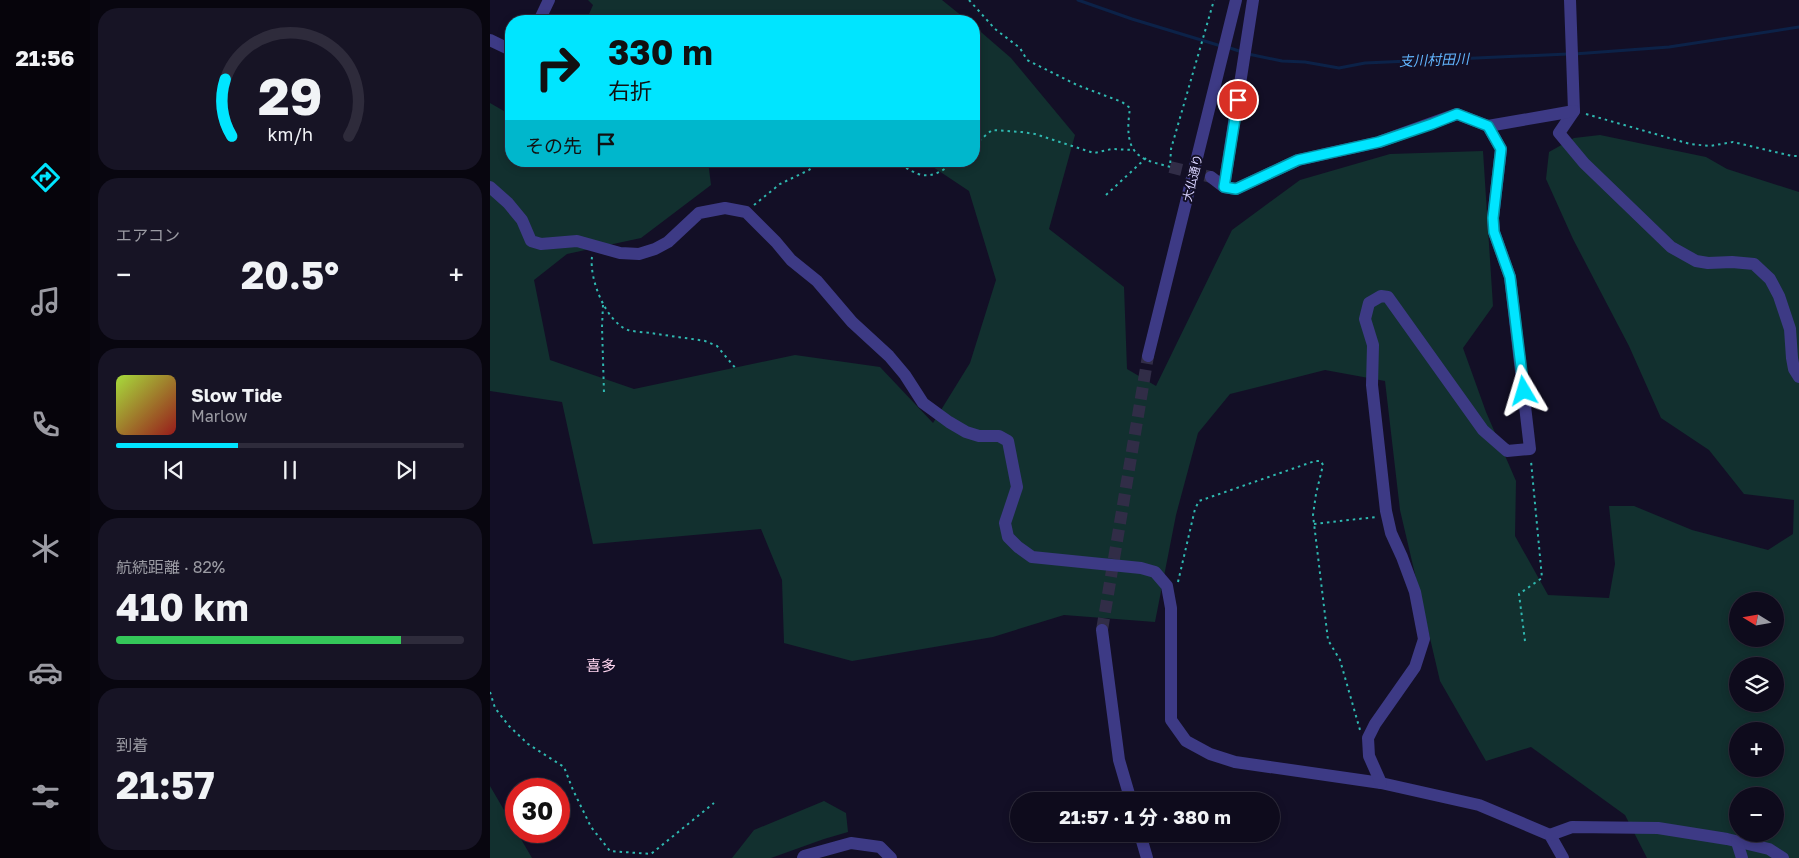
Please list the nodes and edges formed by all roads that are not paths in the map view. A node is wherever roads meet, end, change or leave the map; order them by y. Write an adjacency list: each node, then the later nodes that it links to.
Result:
1 (549, 0): 5 (street)
2 (1236, 0): 13 (street, 大仏通り)
3 (1253, 0): 12 (street)
4 (1570, 0): 8 (street)
5 (542, 15)
6 (490, 40): 7 (street)
7 (505, 47)
8 (1574, 111): 9 (street); 14 (street)
9 (1488, 126): 12 (street); 16 (street)
10 (1211, 177): 12 (street)
11 (490, 187): 16 (street)
12 (1224, 187)
13 (1148, 356)
14 (1799, 377)
15 (1102, 630): 17 (street)
16 (1381, 783): 18 (street)
17 (1128, 792)
18 (1550, 835): 19 (street); 26 (street)
19 (1729, 841)
20 (1143, 842): 25 (street)
21 (1737, 842): 27 (street); 28 (street)
22 (878, 852): 23 (street); 24 (street)
23 (803, 858)
24 (891, 858)
25 (1148, 858)
26 (1562, 858)
27 (1742, 858)
28 (1783, 858)

